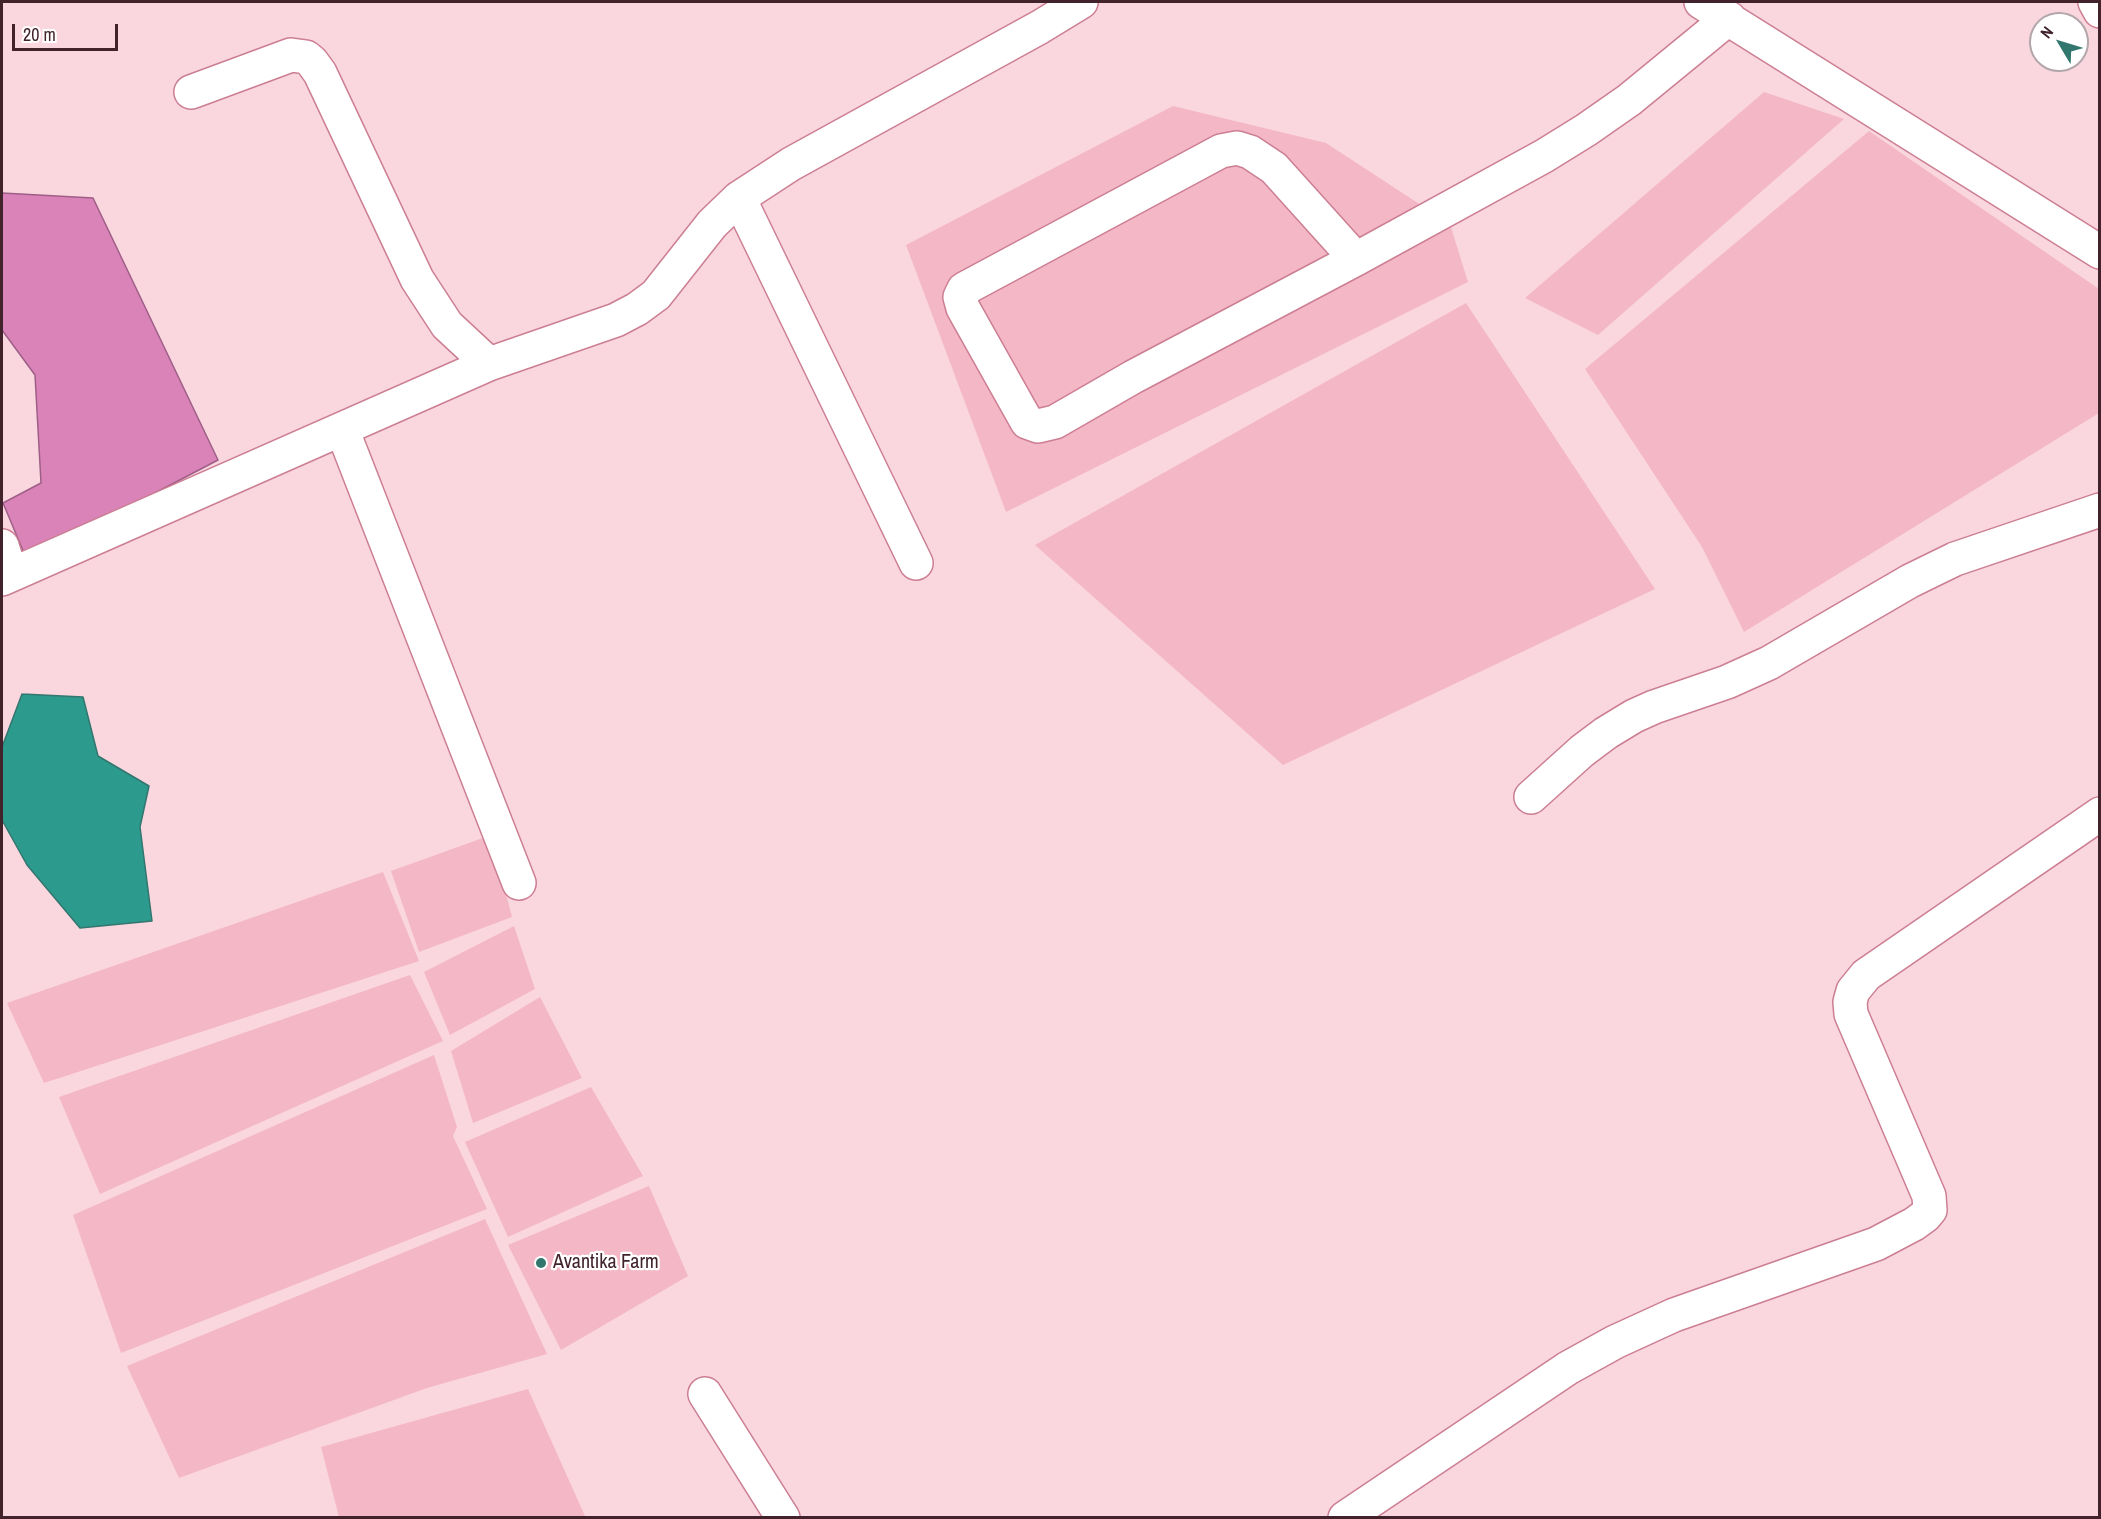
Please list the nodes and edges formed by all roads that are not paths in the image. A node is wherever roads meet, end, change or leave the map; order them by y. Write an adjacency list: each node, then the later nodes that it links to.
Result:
1 (1082, 2): 7 (street)
2 (1701, 2): 5 (street)
3 (2095, 2): 4 (street)
4 (2100, 12)
5 (1729, 18): 8 (street); 9 (street)
6 (191, 92): 10 (street)
7 (739, 198): 10 (street); 13 (street)
8 (2100, 252)
9 (1356, 259): 9 (street)
10 (489, 364): 11 (street)
11 (342, 429): 14 (street); 17 (street)
12 (2100, 510): 15 (street)
13 (916, 563)
14 (5, 566)
15 (1531, 798)
16 (2100, 814): 20 (street)
17 (519, 883)
18 (705, 1394): 19 (street)
19 (783, 1518)
20 (1345, 1518)

